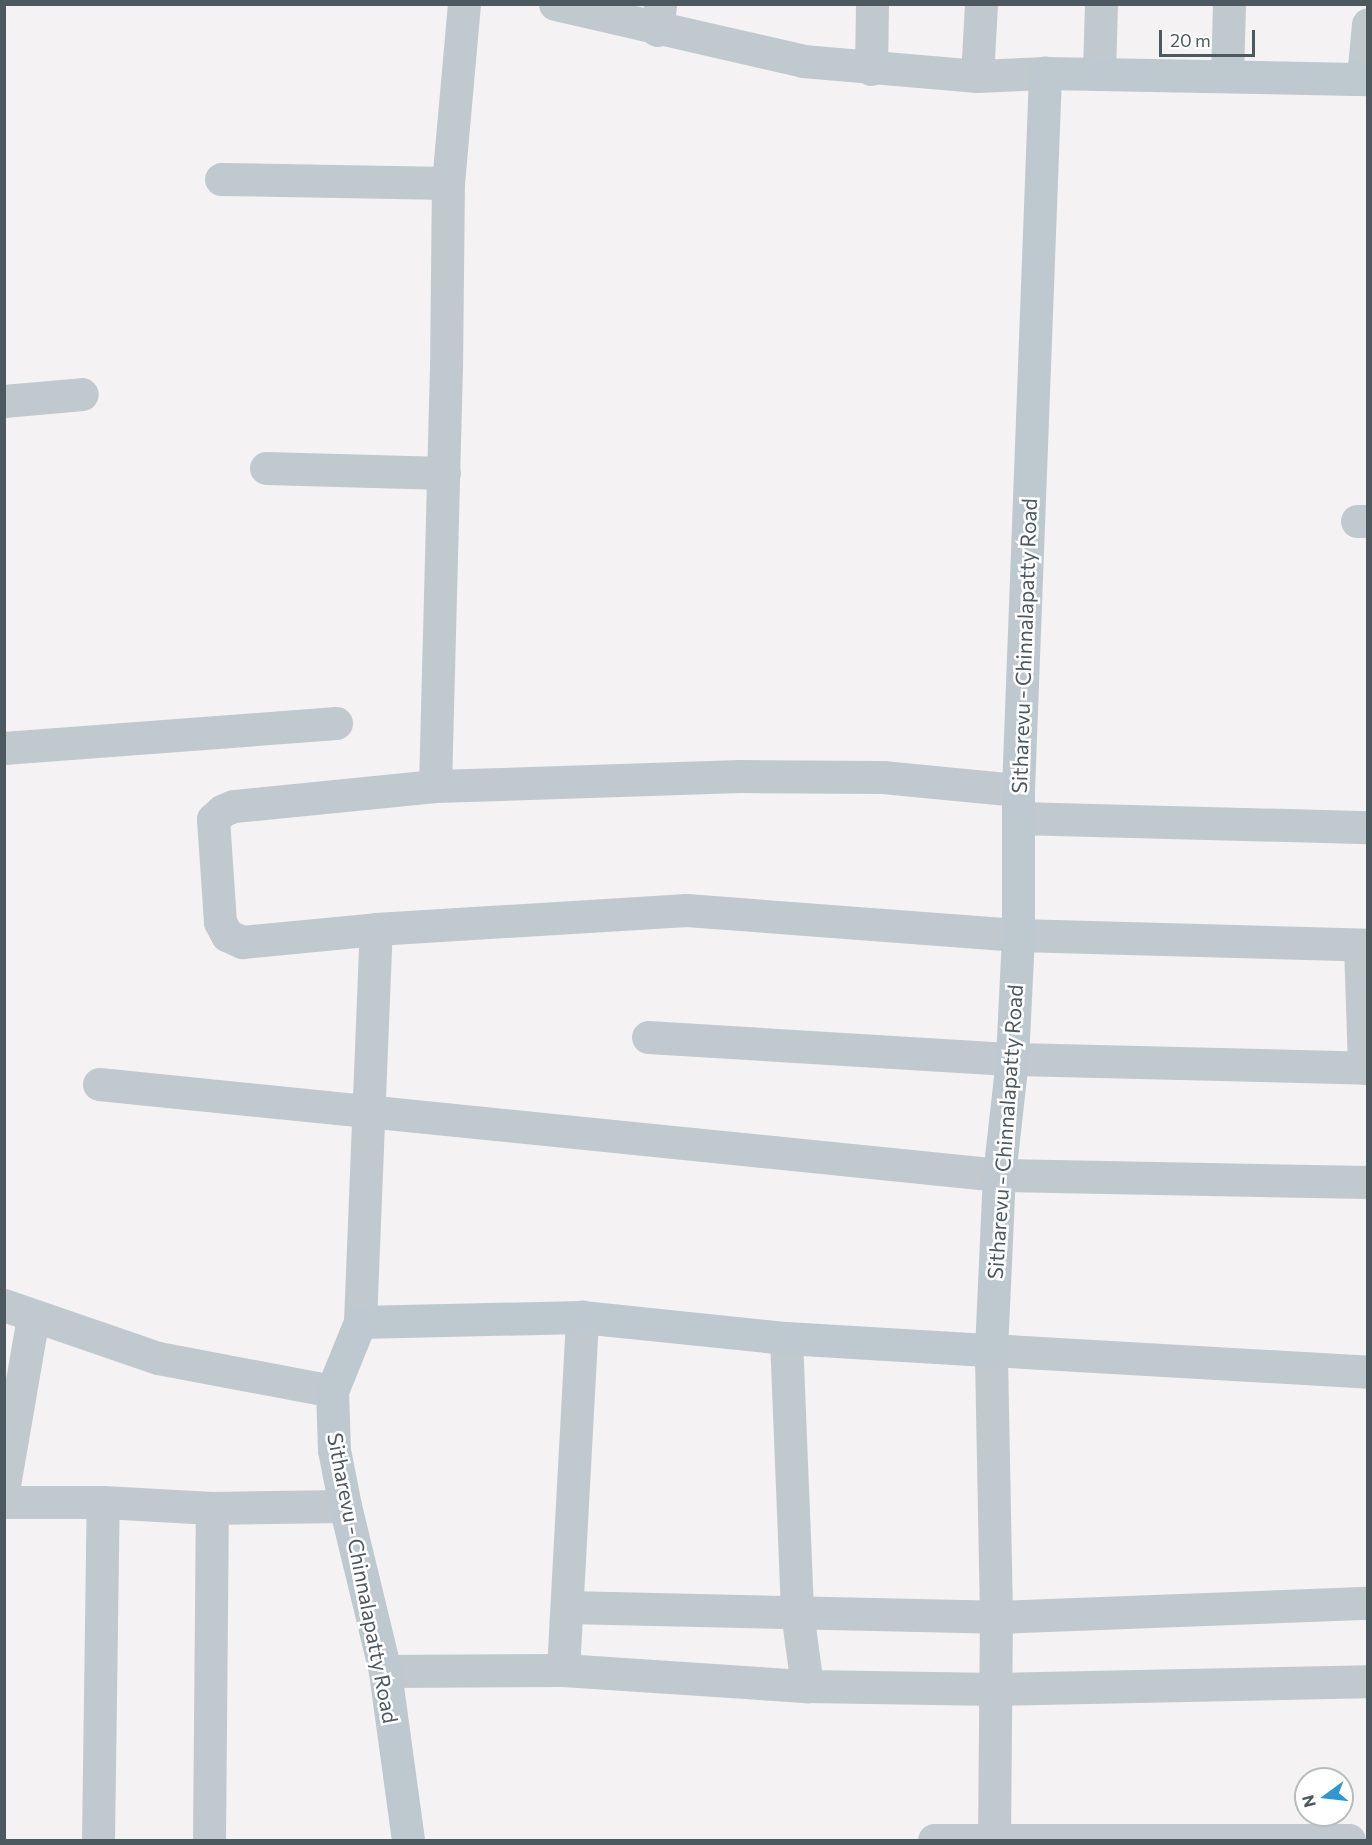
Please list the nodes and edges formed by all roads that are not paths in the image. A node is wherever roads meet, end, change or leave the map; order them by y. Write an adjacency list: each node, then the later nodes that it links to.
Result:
1 (464, 4): 16 (street)
2 (555, 4): 7 (street)
3 (872, 4): 9 (street)
4 (981, 4): 12 (street)
5 (1101, 4): 11 (street)
6 (1229, 4): 13 (street)
7 (658, 17): 9 (street)
8 (1368, 24): 14 (street)
9 (872, 69): 12 (street)
10 (1045, 73): 11 (main road); 12 (street); 24 (main road, Sitharevu - Chinnalapatty Road)
11 (1099, 74): 13 (main road)
12 (977, 76)
13 (1227, 76): 14 (main road)
14 (1365, 79)
15 (221, 179): 16 (street)
16 (448, 183): 20 (street)
17 (82, 394): 18 (street)
18 (4, 401)
19 (266, 468): 20 (street)
20 (444, 473): 23 (street)
21 (336, 723): 22 (street)
22 (4, 748)
23 (435, 786): 24 (street); 26 (street)
24 (1018, 804): 25 (street); 27 (main road, Sitharevu - Chinnalapatty Road)
25 (1368, 827)
26 (376, 929): 27 (street); 33 (street)
27 (1018, 935): 28 (street); 30 (main road, Sitharevu - Chinnalapatty Road)
28 (1364, 945): 31 (street)
29 (648, 1037): 30 (street)
30 (1012, 1059): 31 (street); 34 (main road, Sitharevu - Chinnalapatty Road)
31 (1366, 1068)
32 (99, 1084): 33 (street)
33 (367, 1111): 34 (street); 38 (street)
34 (999, 1174): 35 (street); 40 (main road, Sitharevu - Chinnalapatty Road)
35 (1368, 1182)
36 (19, 1311): 42 (street); 43 (street)
37 (582, 1317): 38 (main road); 39 (main road); 49 (street)
38 (360, 1322): 42 (main road, Sitharevu - Chinnalapatty Road)
39 (786, 1338): 40 (main road); 50 (street)
40 (991, 1350): 41 (street); 51 (street)
41 (1368, 1372)
42 (332, 1391): 46 (main road, Sitharevu - Chinnalapatty Road)
43 (4, 1485)
44 (4, 1502): 45 (street)
45 (104, 1502): 47 (street); 57 (street)
46 (345, 1506): 47 (street); 53 (main road, Sitharevu - Chinnalapatty Road)
47 (212, 1508): 58 (street)
48 (1368, 1604): 51 (street)
49 (567, 1607): 50 (street); 52 (street)
50 (797, 1612): 51 (street); 55 (street)
51 (996, 1617): 56 (street)
52 (563, 1670): 53 (street); 55 (street)
53 (385, 1671): 59 (main road, Sitharevu - Chinnalapatty Road)
54 (1368, 1681): 56 (street)
55 (807, 1686): 56 (street)
56 (996, 1689): 61 (street)
57 (98, 1840)
58 (209, 1840)
59 (408, 1840)
60 (934, 1840): 61 (street)
61 (994, 1840): 62 (street)
62 (1349, 1840)

